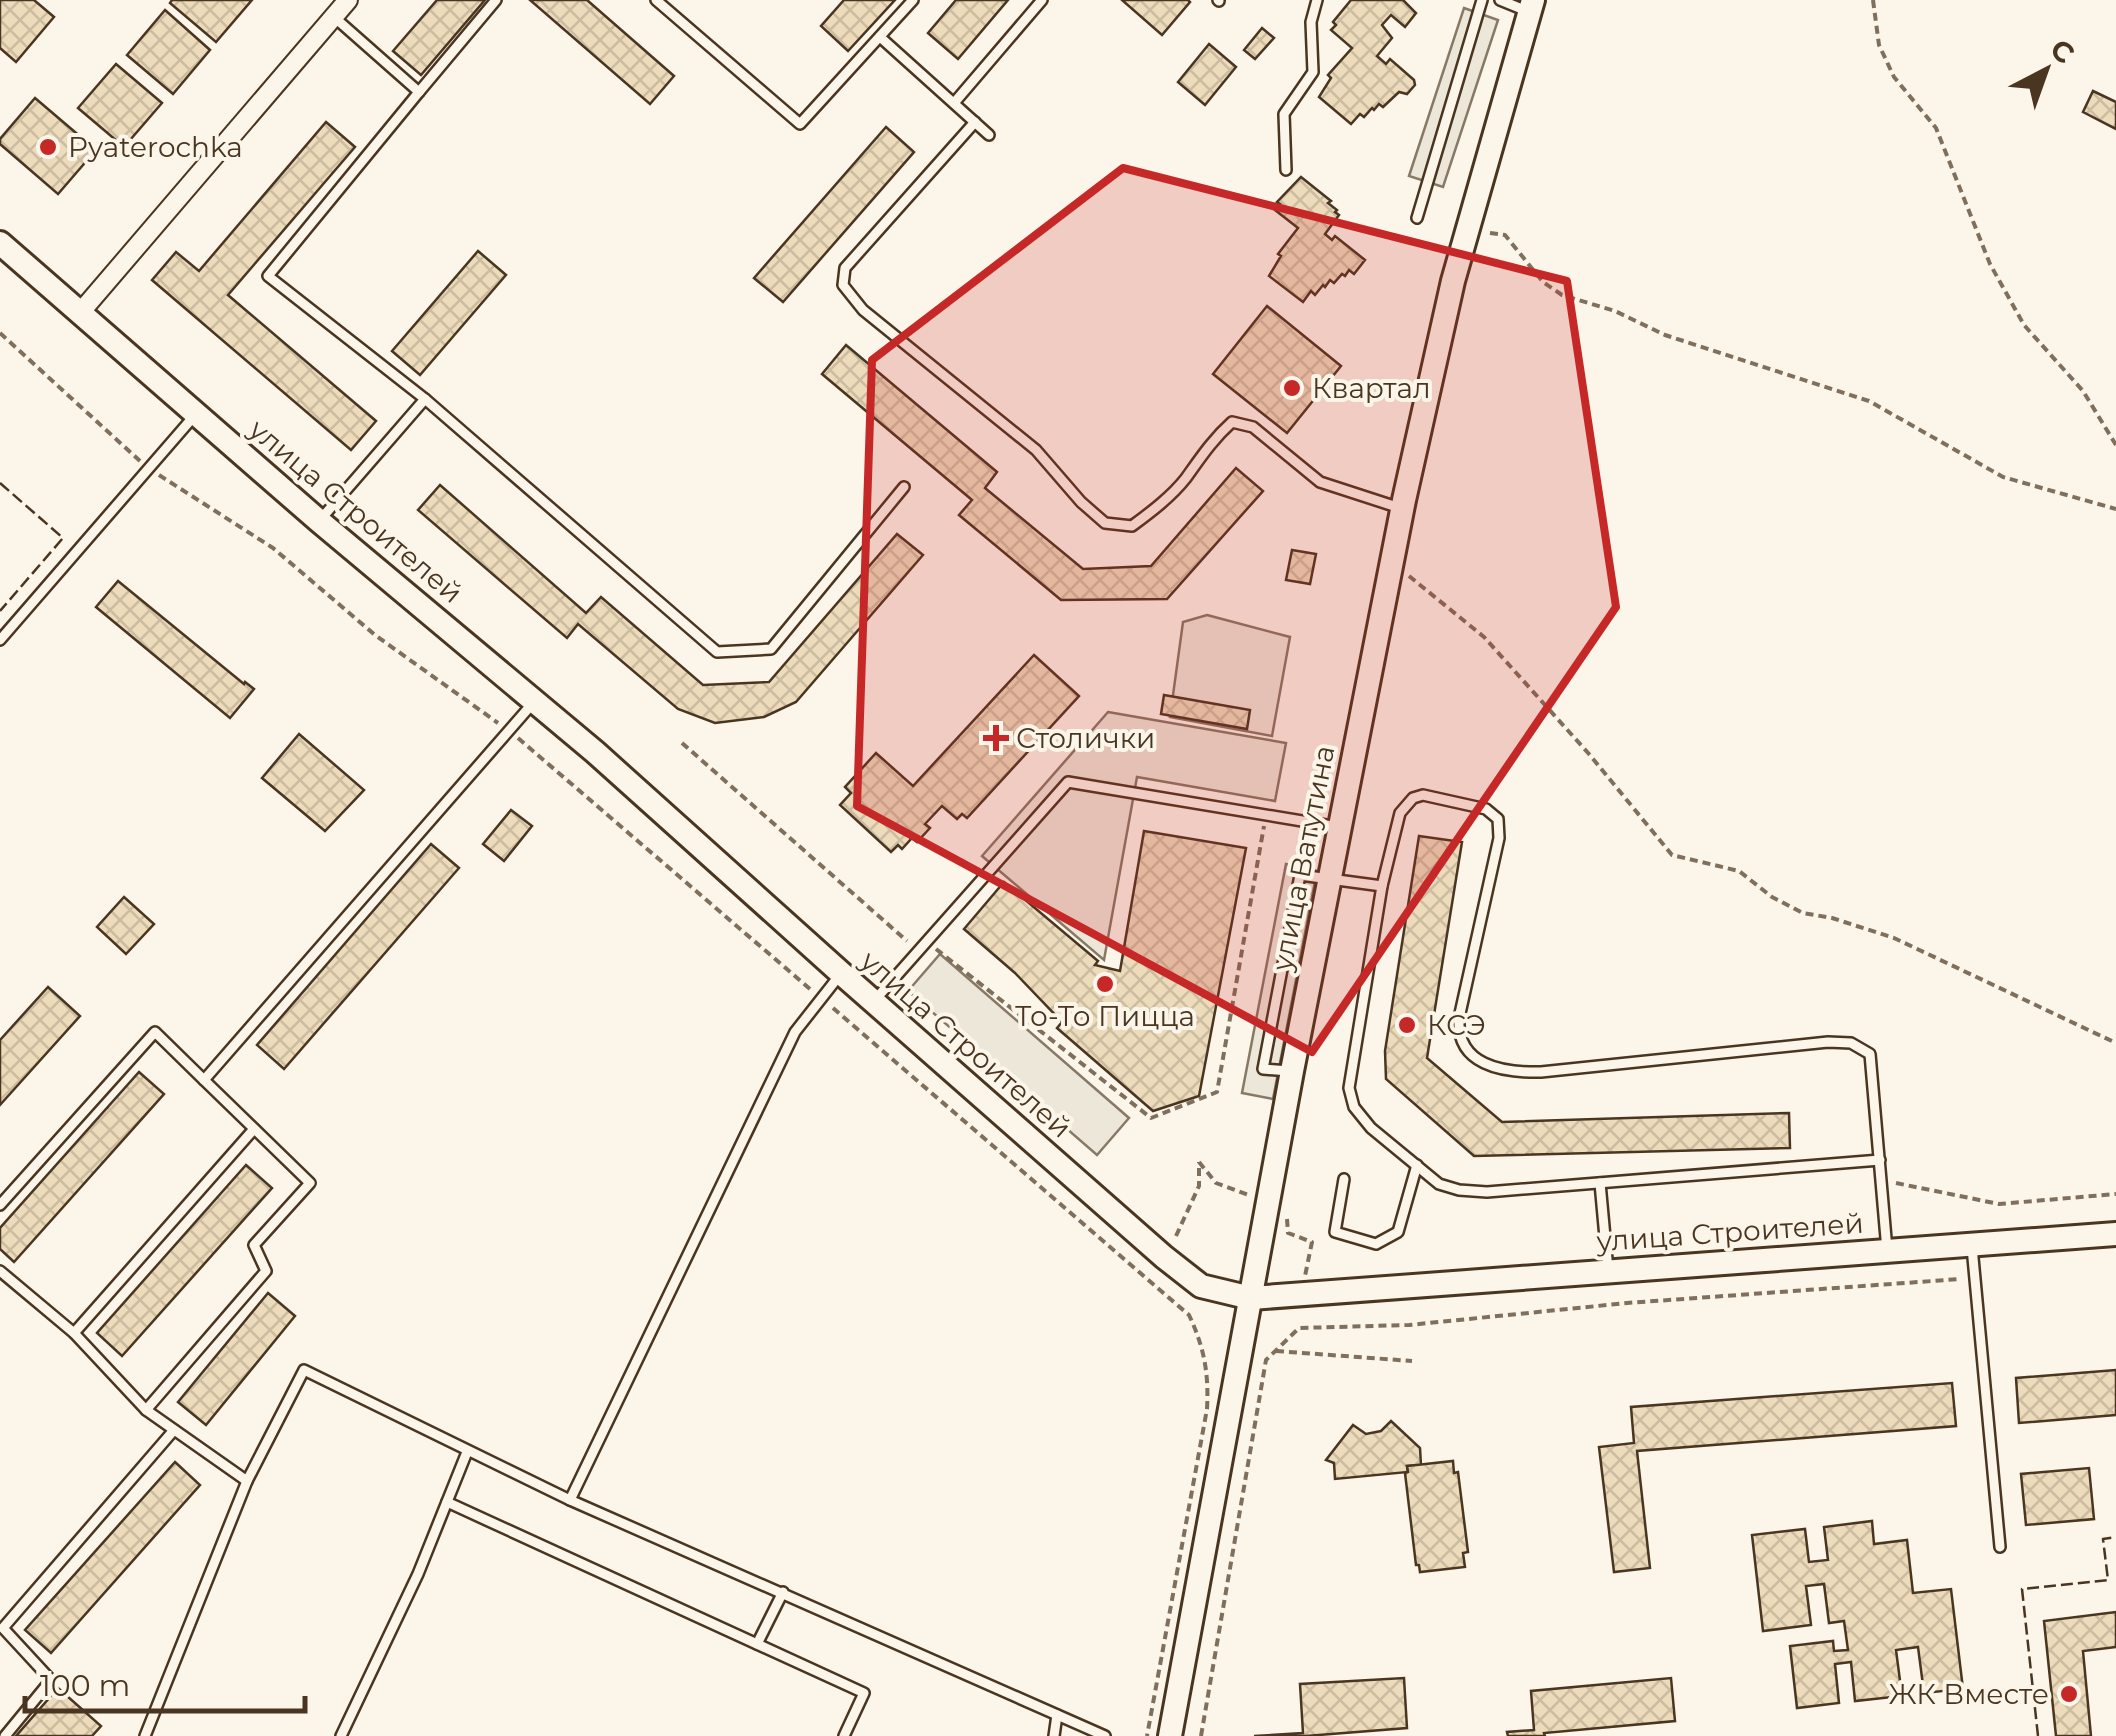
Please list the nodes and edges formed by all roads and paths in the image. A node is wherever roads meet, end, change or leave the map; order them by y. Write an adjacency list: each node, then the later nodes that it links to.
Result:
1 (348, 0): 11 (street)
2 (496, 0): 13 (lane)
3 (656, 0): 12 (lane)
4 (913, 0): 12 (lane)
5 (1042, 0): 14 (lane)
6 (1317, 0): 17 (lane)
7 (1482, 0): 18 (lane)
8 (1500, 0): 10 (lane)
9 (1873, 0): 25 (path)
10 (1531, 6): 19 (street, улица Ватутина)
11 (334, 17): 13 (lane); 21 (street)
12 (880, 37): 14 (lane)
13 (419, 92): 23 (lane)
14 (954, 103): 15 (lane)
15 (975, 122): 16 (lane); 28 (lane)
16 (989, 135)
17 (1286, 170)
18 (1416, 218)
19 (1467, 228): 28 (street, улица Ватутина); 29 (path)
20 (0, 243): 21 (street, улица Строителей)
21 (79, 314): 24 (street, улица Строителей)
22 (0, 332): 26 (path)
23 (425, 399): 27 (lane); 30 (lane)
24 (196, 414): 26 (lane); 30 (street, улица Строителей)
25 (2116, 444)
26 (149, 469): 32 (lane); 34 (path)
27 (904, 487)
28 (1402, 508): 31 (street, улица Ватутина)
29 (2116, 509)
30 (319, 521): 33 (street, улица Строителей)
31 (1391, 568): 37 (street, улица Ватутина); 44 (path)
32 (0, 640)
33 (534, 701): 34 (lane); 41 (street, улица Строителей)
34 (510, 730): 42 (path); 45 (lane)
35 (682, 743): 40 (path)
36 (1266, 815): 37 (lane); 40 (lane); 40 (path)
37 (1338, 827): 38 (street, улица Ватутина)
38 (1330, 879): 39 (lane); 64 (street, улица Ватутина)
39 (1382, 886): 47 (lane); 48 (lane)
40 (920, 947): 43 (lane)
41 (841, 974): 42 (lane); 43 (street, улица Строителей)
42 (821, 998): 72 (lane); 84 (path)
43 (873, 1002): 64 (street, улица Строителей)
44 (2116, 1043)
45 (204, 1080): 46 (lane); 54 (lane)
46 (254, 1129): 65 (lane); 68 (lane)
47 (1880, 1160): 50 (lane); 51 (lane)
48 (1416, 1166): 49 (lane); 51 (lane)
49 (1344, 1179)
50 (1881, 1180): 52 (path); 59 (lane)
51 (1600, 1183): 60 (lane)
52 (2116, 1194)
53 (1251, 1196): 57 (path)
54 (0, 1204)
55 (1287, 1217): 63 (path)
56 (2116, 1234): 58 (street, улица Строителей)
57 (1176, 1236)
58 (1972, 1245): 59 (street, улица Строителей); 62 (lane)
59 (1888, 1251): 60 (street, улица Строителей)
60 (1608, 1271): 63 (street, улица Строителей)
61 (0, 1272): 65 (lane)
62 (1974, 1278): 66 (path); 74 (lane)
63 (1303, 1294): 64 (street, улица Строителей)
64 (1250, 1298): 85 (street, улица Ватутина)
65 (74, 1334): 68 (lane)
66 (1276, 1350): 67 (path); 86 (path)
67 (1412, 1361)
68 (146, 1410): 69 (lane)
69 (174, 1430): 71 (lane); 78 (lane)
70 (467, 1452): 71 (lane); 72 (lane); 73 (lane)
71 (247, 1480): 79 (lane)
72 (570, 1500): 75 (lane)
73 (447, 1502): 76 (lane); 80 (lane)
74 (2000, 1548)
75 (783, 1592): 76 (lane); 77 (lane)
76 (757, 1644): 81 (lane)
77 (1057, 1716): 82 (lane); 83 (lane)
78 (5, 1736)
79 (145, 1736)
80 (340, 1736)
81 (844, 1736)
82 (1054, 1736)
83 (1105, 1736)
84 (1147, 1736)
85 (1170, 1736)
86 (1201, 1736)

